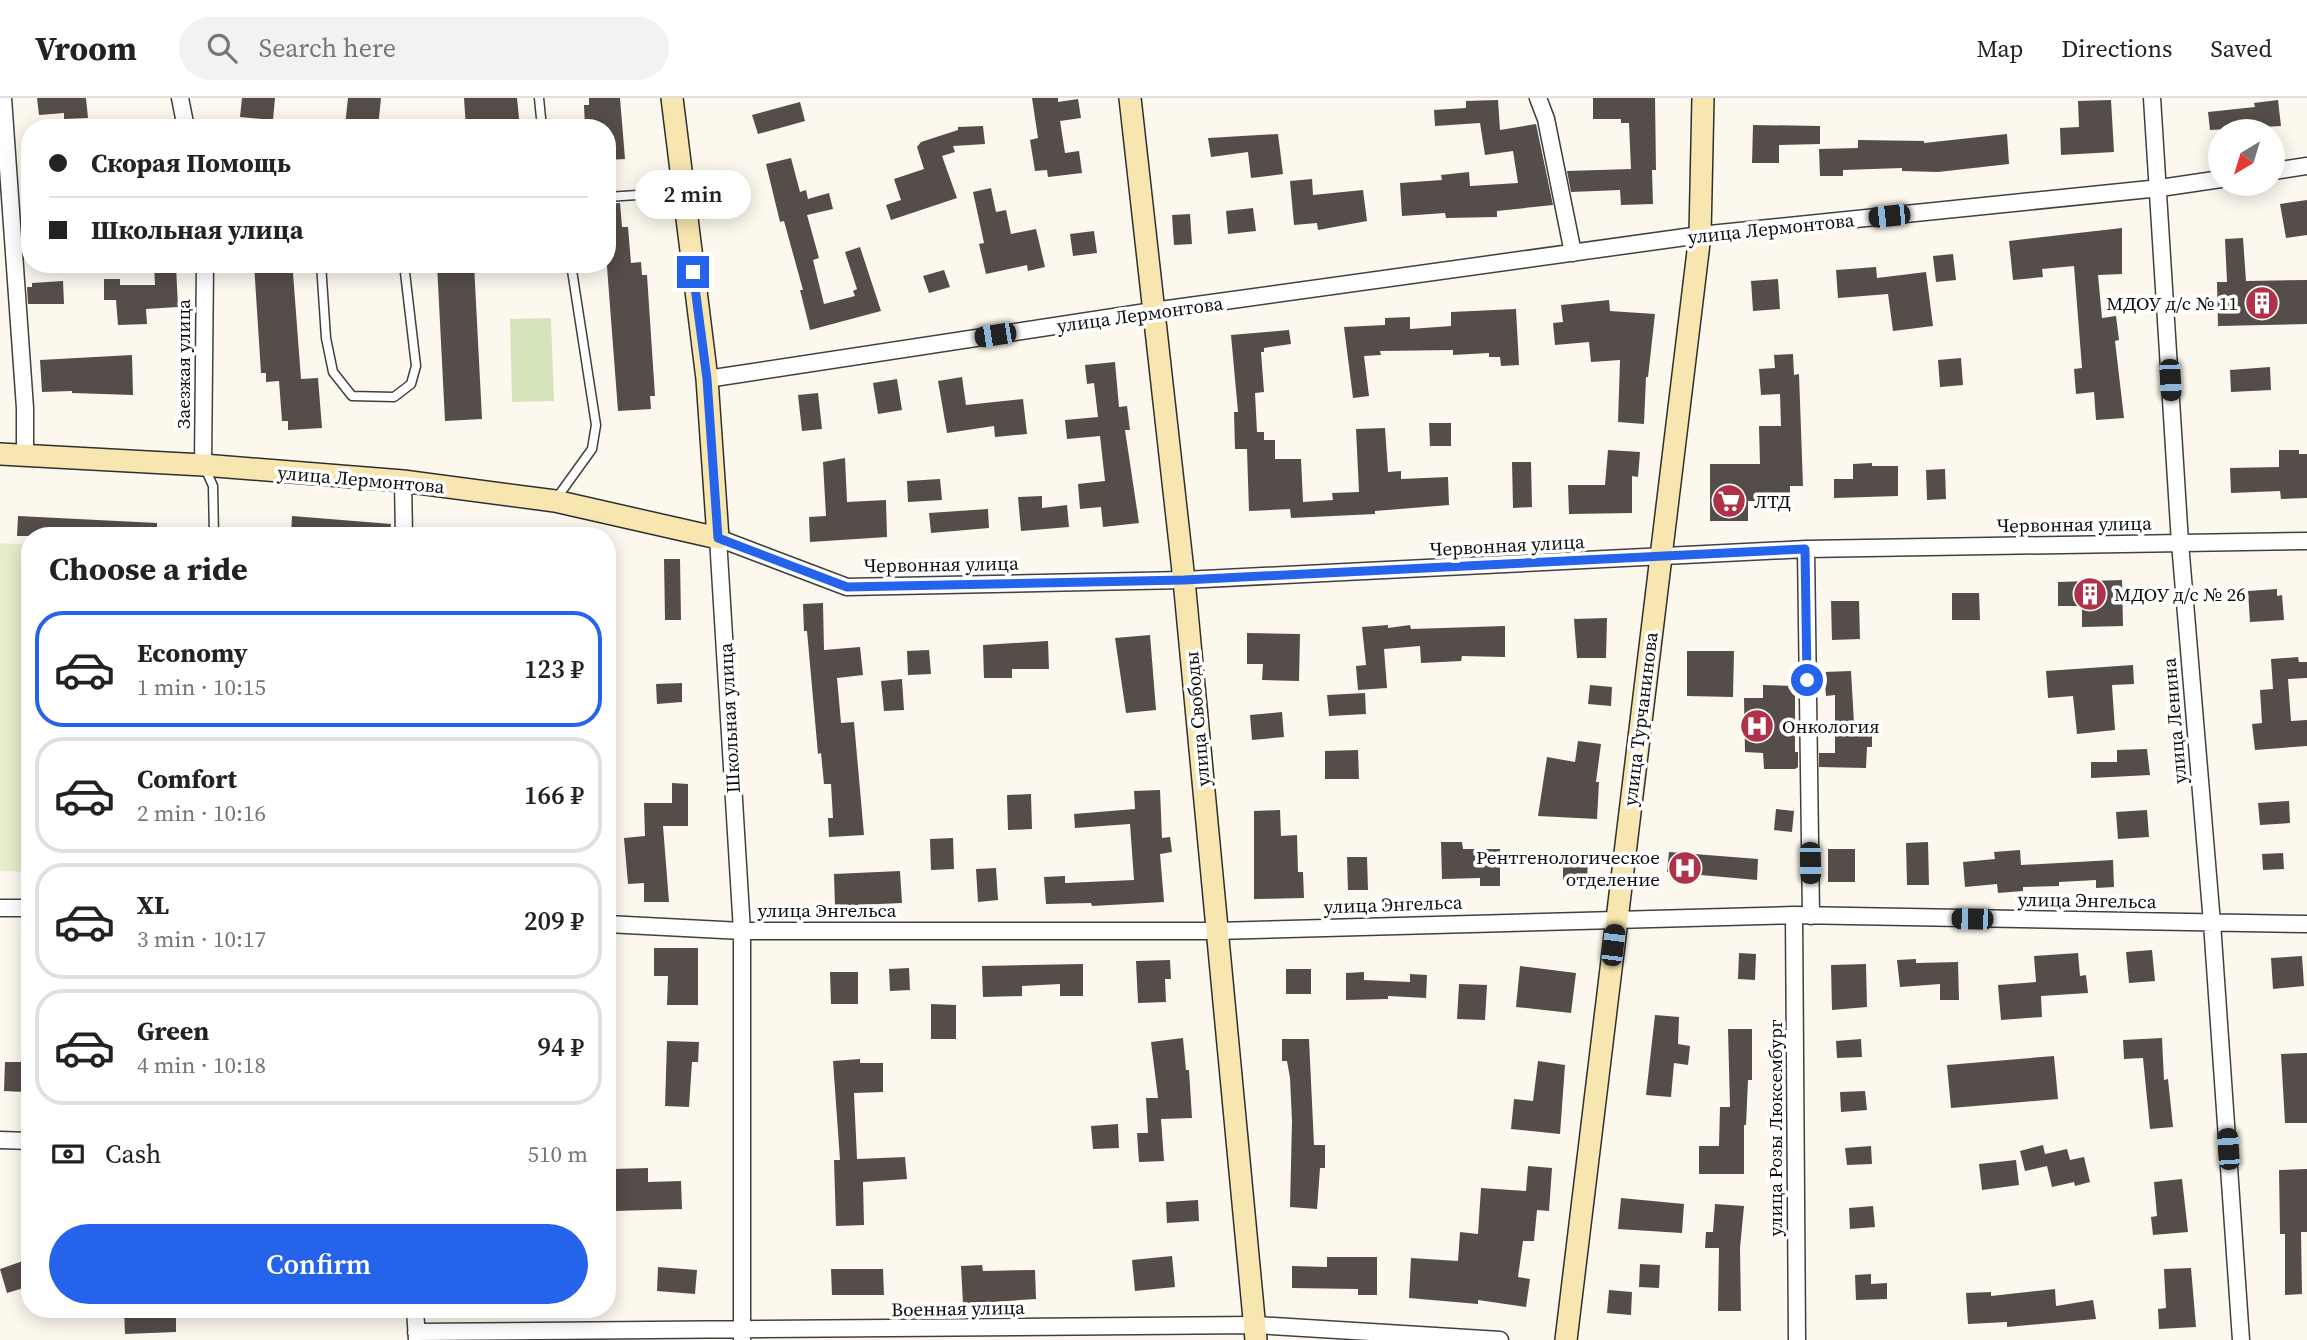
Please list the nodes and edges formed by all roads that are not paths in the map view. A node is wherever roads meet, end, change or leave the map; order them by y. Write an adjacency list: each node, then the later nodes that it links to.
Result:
1 (3, 98): 26 (street)
2 (180, 98): 9 (street)
3 (540, 98): 10 (lane)
4 (672, 98): 15 (street, Школьная улица)
5 (1130, 98): 23 (street, улица Свободы)
6 (1538, 98): 18 (street)
7 (1703, 98): 17 (street, улица Турчанинова)
8 (2152, 98): 14 (street, улица Ленина)
9 (184, 119)
10 (541, 119)
11 (2307, 166): 12 (street)
12 (2286, 169)
13 (2208, 181): 14 (street, улица Лермонтова)
14 (2160, 188): 17 (street, улица Лермонтова); 34 (street, улица Ленина)
15 (683, 192): 16 (lane); 24 (street, Школьная улица)
16 (616, 196)
17 (1700, 235): 18 (street, улица Лермонтова); 36 (street, улица Турчанинова)
18 (1573, 253): 23 (street, улица Лермонтова)
19 (205, 273): 27 (street, Заезжая улица)
20 (322, 273): 21 (lane)
21 (405, 273)
22 (572, 273): 29 (lane)
23 (1153, 311): 24 (street, улица Лермонтова); 37 (street, улица Свободы)
24 (707, 379): 32 (street, Школьная улица)
25 (0, 454): 26 (street, улица Лермонтова)
26 (25, 455): 27 (street, улица Лермонтова)
27 (204, 465): 28 (street, улица Лермонтова); 30 (lane)
28 (403, 481): 29 (street, улица Лермонтова); 31 (street)
29 (555, 501): 32 (street, улица Лермонтова)
30 (214, 527)
31 (404, 527)
32 (718, 538): 37 (street, Червонная улица); 47 (street, Школьная улица)
33 (2307, 541): 34 (street, Червонная улица)
34 (2180, 543): 35 (street, Червонная улица); 43 (street, улица Ленина)
35 (1805, 549): 36 (street, Червонная улица); 41 (street)
36 (1659, 559): 37 (street, Червонная улица); 42 (street, улица Турчанинова)
37 (1184, 580): 46 (street, улица Свободы)
38 (0, 908): 39 (street)
39 (21, 908)
40 (1794, 915): 41 (street, улица Энгельса); 42 (street, улица Энгельса); 56 (street, улица Розы Люксембург)
41 (1811, 915): 43 (street, улица Энгельса)
42 (1616, 918): 46 (street, улица Энгельса); 55 (street, улица Турчанинова)
43 (2212, 923): 44 (street, улица Энгельса); 57 (street, улица Ленина)
44 (2307, 924)
45 (616, 925): 47 (street, улица Энгельса)
46 (1216, 931): 47 (street, улица Энгельса); 51 (street, улица Свободы)
47 (742, 932): 53 (street, Школьная улица)
48 (0, 1140): 49 (street)
49 (21, 1141)
50 (415, 1318): 52 (street)
51 (1256, 1333): 53 (street, Военная улица); 54 (street, Военная улица)
52 (416, 1336): 53 (street, Военная улица)
53 (742, 1336)
54 (1500, 1340)
55 (1566, 1340)
56 (1797, 1340)
57 (2241, 1340)

